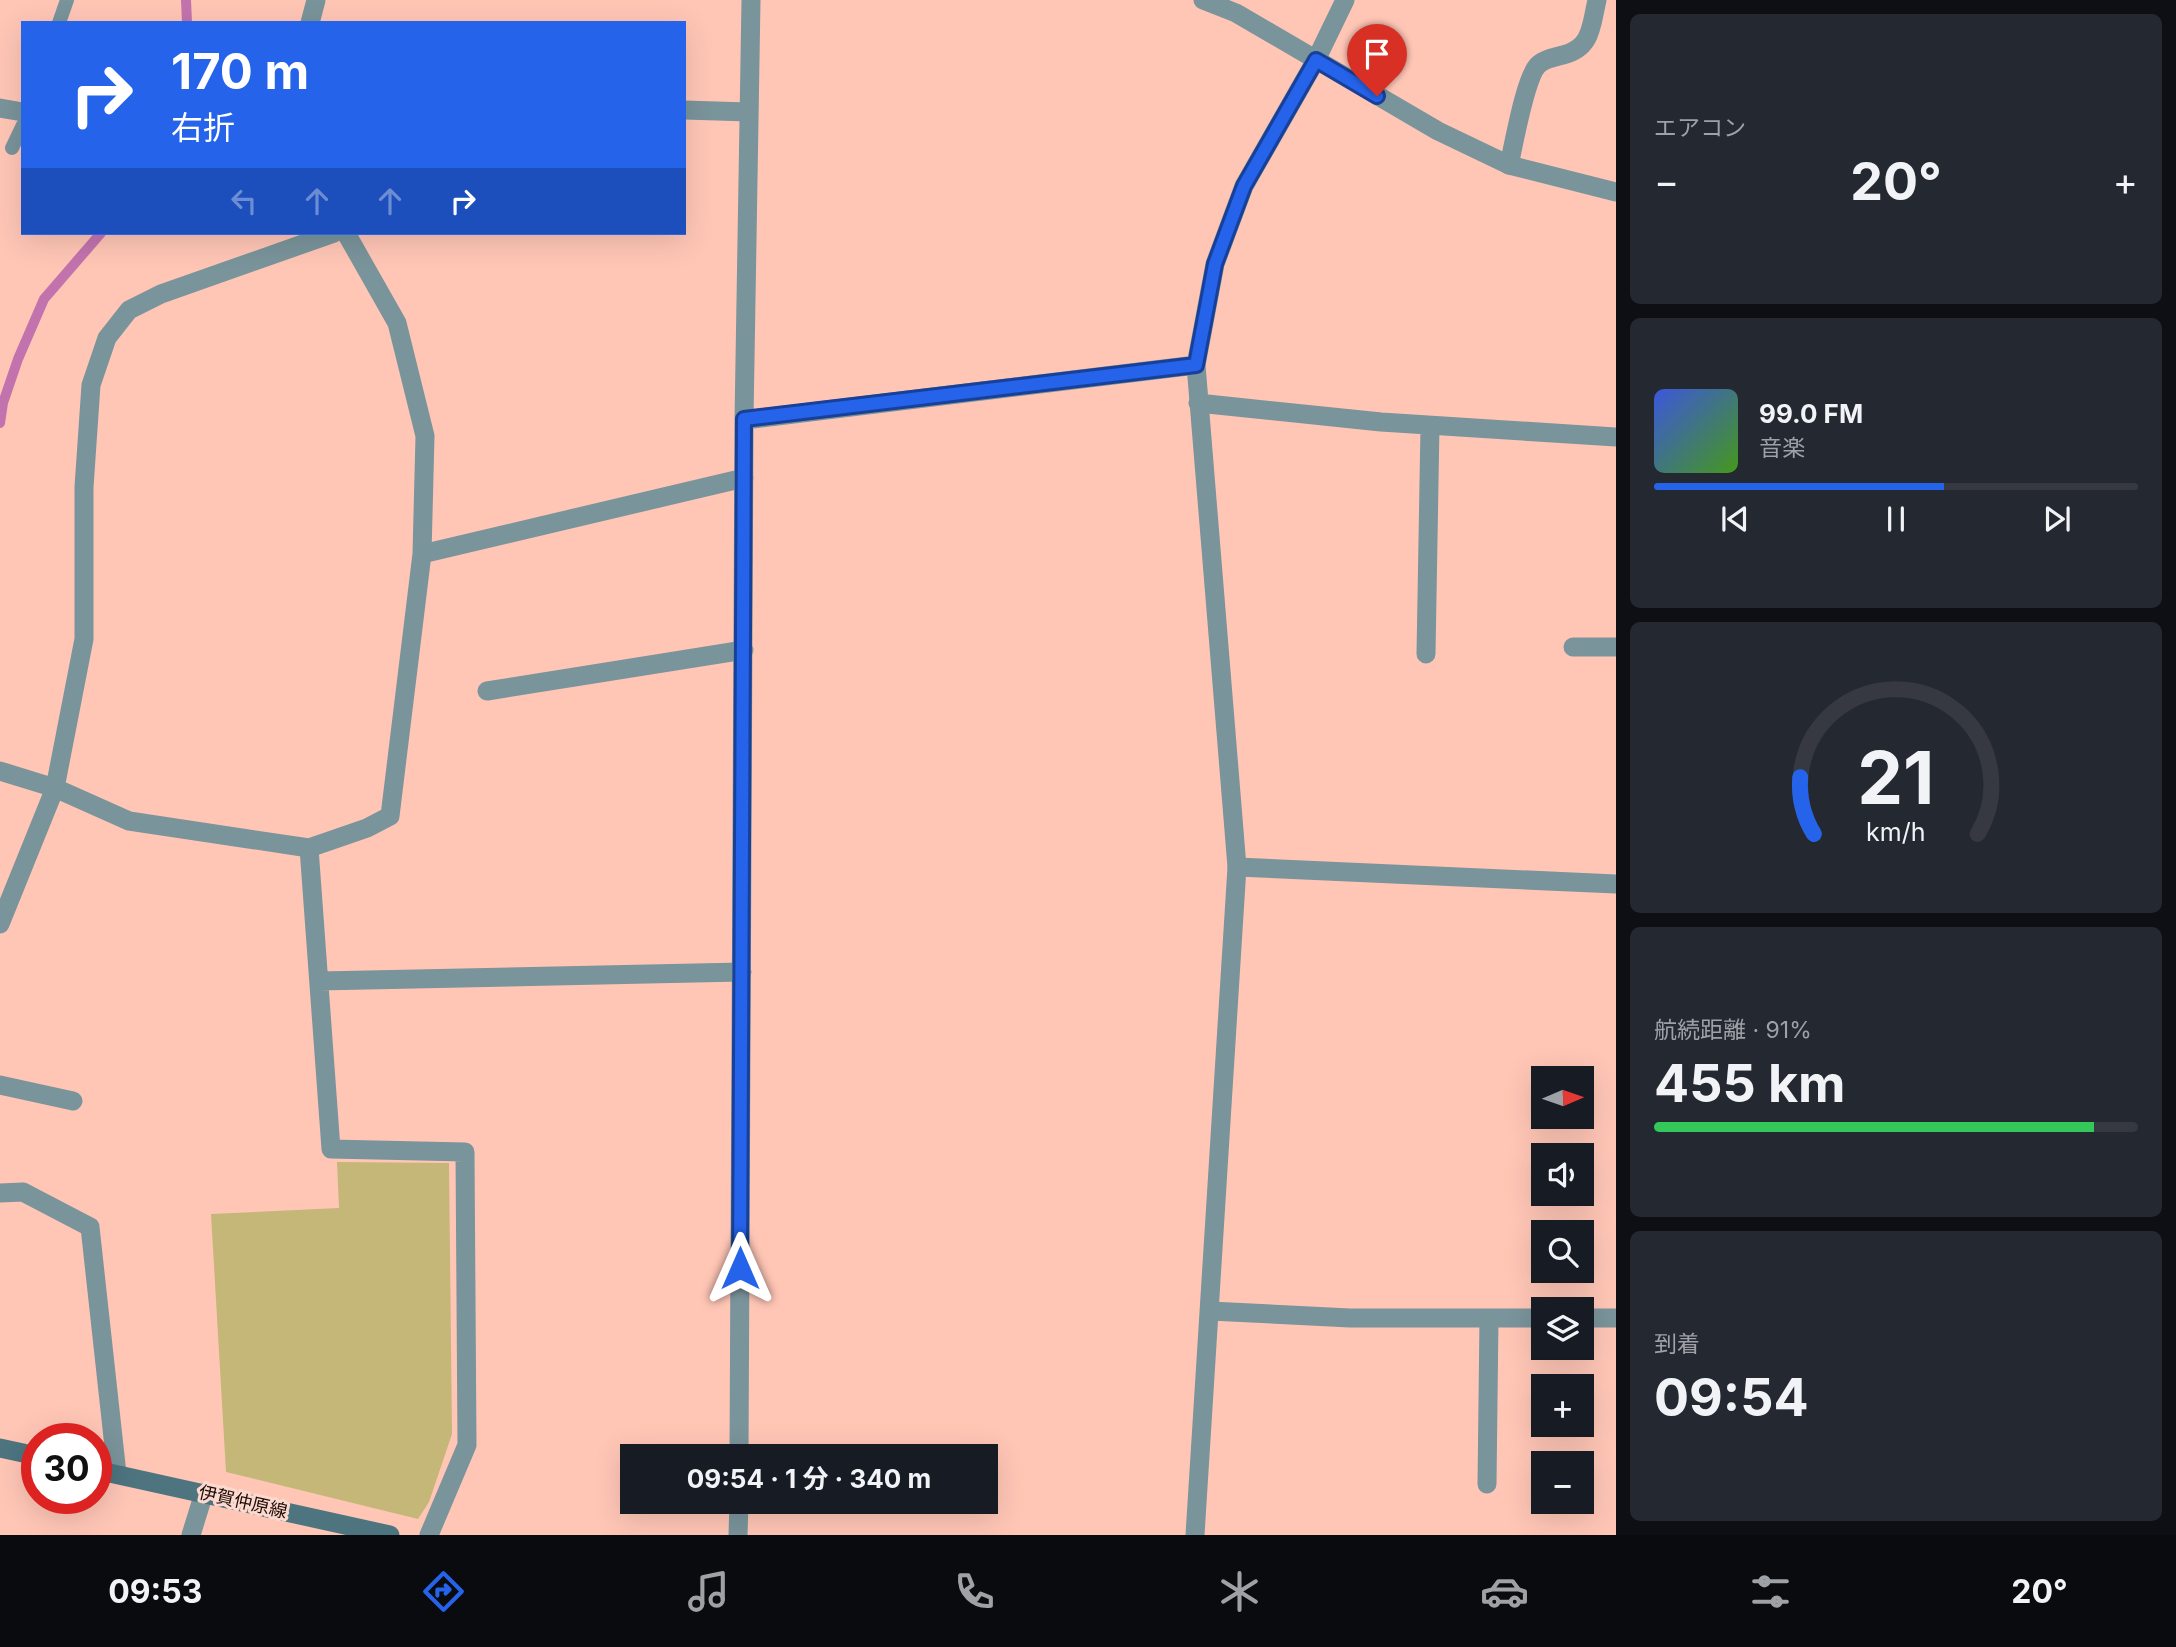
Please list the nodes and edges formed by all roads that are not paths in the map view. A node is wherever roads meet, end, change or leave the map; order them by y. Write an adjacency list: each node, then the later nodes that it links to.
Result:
1 (67, 0): 7 (lane)
2 (316, 0): 8 (street)
3 (751, 0): 13 (street)
4 (1203, 0): 9 (street)
5 (1345, 0): 9 (street)
6 (1597, 0): 16 (street)
7 (60, 21)
8 (311, 21)
9 (1316, 60): 16 (street); 20 (street)
10 (0, 107): 12 (street)
11 (686, 110): 13 (street)
12 (21, 112)
13 (749, 112): 22 (street)
14 (21, 129): 15 (lane)
15 (12, 148)
16 (1509, 165): 17 (street)
17 (1616, 192)
18 (328, 235): 33 (street)
19 (347, 235): 26 (street)
20 (1196, 365): 21 (street); 22 (street)
21 (1198, 403): 23 (street); 35 (street)
22 (744, 419): 25 (street)
23 (1430, 426): 24 (street); 30 (street)
24 (1616, 437)
25 (744, 478): 26 (street); 29 (street)
26 (422, 554): 34 (street)
27 (1616, 647): 28 (street)
28 (1573, 648)
29 (744, 650): 31 (street); 38 (street)
30 (1426, 654)
31 (487, 691)
32 (0, 771): 33 (street)
33 (55, 788): 34 (street); 37 (street)
34 (309, 848): 39 (street)
35 (1237, 867): 36 (street); 43 (street)
36 (1616, 884)
37 (0, 924)
38 (742, 972): 39 (street); 48 (street)
39 (319, 981): 58 (street)
40 (0, 1085): 41 (street)
41 (73, 1101)
42 (0, 1193): 52 (street)
43 (1210, 1311): 44 (street); 60 (street)
44 (1489, 1318): 45 (street); 53 (street)
45 (1531, 1318)
46 (1594, 1318): 47 (street)
47 (1616, 1318)
48 (739, 1444)
49 (0, 1448): 50 (main road)
50 (21, 1453)
51 (112, 1473): 52 (main road, 伊賀仲原線)
52 (117, 1474): 54 (main road, 伊賀仲原線)
53 (1487, 1484)
54 (204, 1493): 56 (street); 57 (main road, 伊賀仲原線)
55 (739, 1514): 59 (street)
56 (191, 1535)
57 (390, 1535)
58 (429, 1535)
59 (738, 1535)
60 (1195, 1535)

